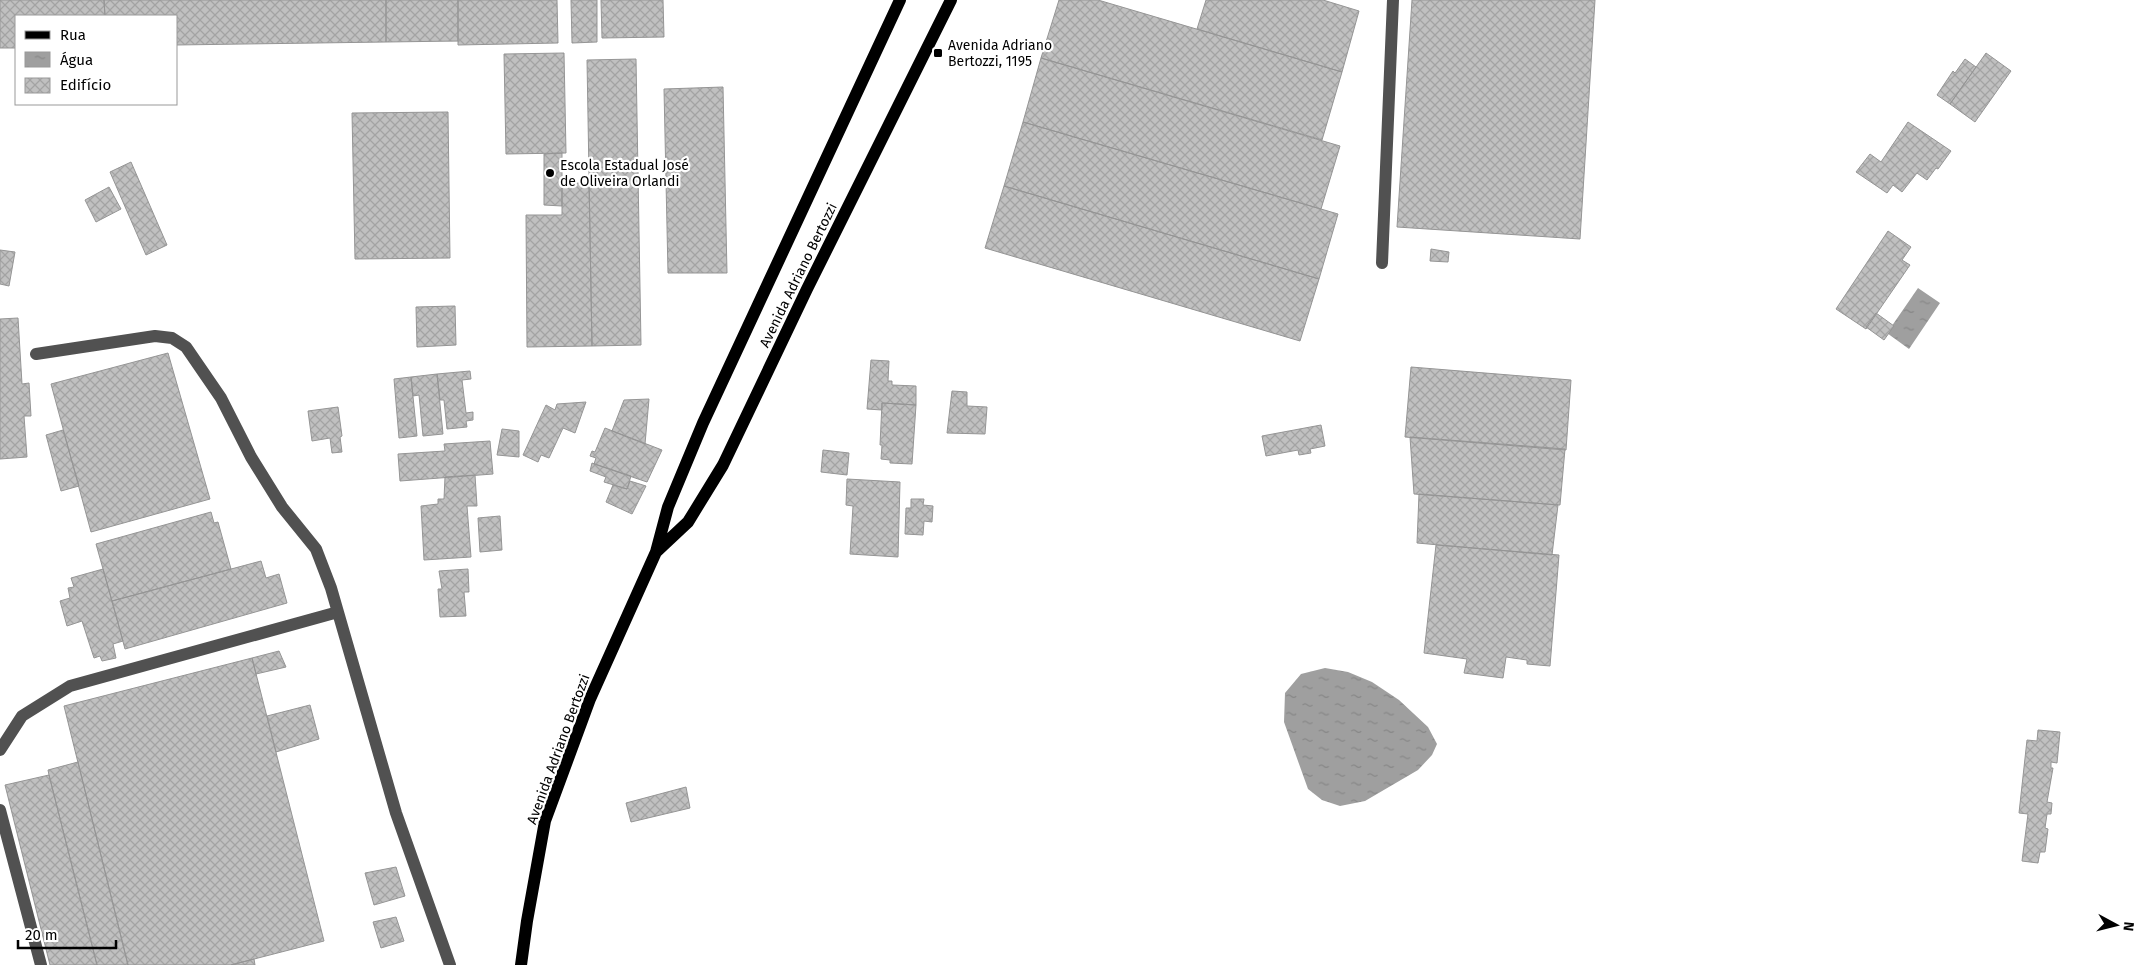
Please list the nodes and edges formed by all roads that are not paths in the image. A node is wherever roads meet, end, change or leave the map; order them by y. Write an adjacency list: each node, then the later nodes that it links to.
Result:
1 (900, 0): 6 (main road, Avenida Adriano Bertozzi)
2 (951, 0): 6 (main road, Avenida Adriano Bertozzi)
3 (1393, 0): 4 (lane)
4 (1382, 263)
5 (36, 354): 7 (lane)
6 (656, 552): 12 (main road, Avenida Adriano Bertozzi)
7 (338, 612): 8 (lane); 11 (lane)
8 (0, 750)
9 (0, 810): 10 (lane)
10 (41, 965)
11 (450, 965)
12 (521, 965)

